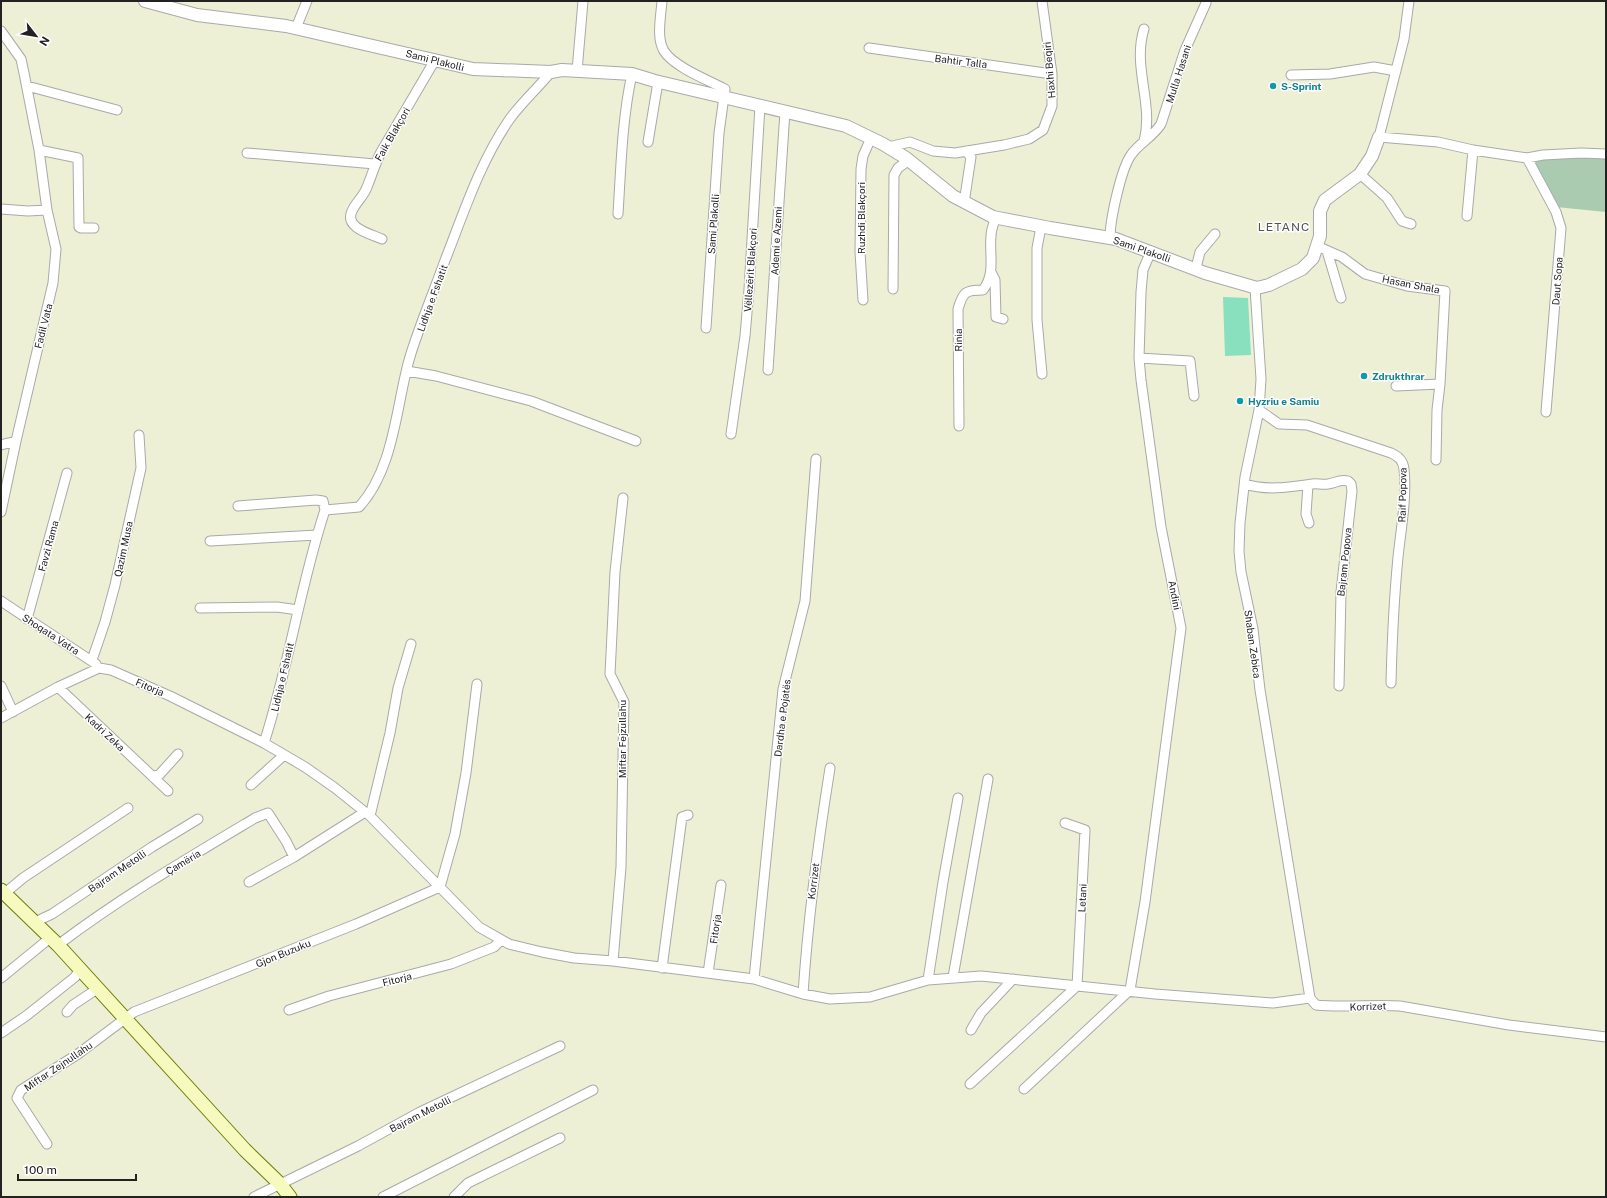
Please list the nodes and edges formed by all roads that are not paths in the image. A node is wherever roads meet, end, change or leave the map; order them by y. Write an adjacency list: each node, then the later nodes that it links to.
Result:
1 (307, 1): 8 (street)
2 (583, 1): 13 (street)
3 (662, 1): 21 (street)
4 (1042, 1): 17 (street, Haxhi Beqiri)
5 (1409, 1): 14 (street)
6 (148, 2): 8 (street, Sami Plakolli)
7 (1206, 3): 27 (street, Mulla Hasani)
8 (296, 28): 12 (street, Sami Plakolli)
9 (1144, 29): 27 (street)
10 (1, 31): 20 (street, Fadil Vata)
11 (869, 48): 17 (street, Bahtir Talla)
12 (435, 60): 15 (street, Sami Plakolli); 37 (street, Faik Blakçori)
13 (577, 71): 15 (street, Sami Plakolli); 16 (street, Sami Plakolli)
14 (1396, 71): 18 (street); 25 (street)
15 (550, 72): 63 (street, Lidhja e Fshatit)
16 (632, 74): 19 (street, Sami Plakolli); 42 (street)
17 (1052, 74): 32 (street, Haxhi Beqiri)
18 (1291, 75)
19 (658, 82): 21 (street, Sami Plakolli); 28 (street)
20 (27, 86): 23 (street); 30 (street, Fadil Vata)
21 (724, 97): 22 (street, Sami Plakolli); 60 (street, Sami Plakolli)
22 (760, 106): 24 (street, Sami Plakolli); 71 (street, Vëllezërit Blakçori)
23 (117, 110)
24 (784, 111): 26 (street, Sami Plakolli); 62 (street, Ademi e Azemi)
25 (1379, 137): 31 (street); 38 (street)
26 (871, 138): 29 (street, Sami Plakolli); 58 (street, Ruzhdi Blakçori)
27 (1144, 141): 49 (street, Mulla Hasani)
28 (648, 142)
29 (888, 147): 32 (street, Haxhi Beqiri); 36 (street, Sami Plakolli)
30 (39, 150): 41 (street, Fadil Vata); 47 (street)
31 (1473, 150): 35 (street); 43 (street)
32 (966, 151): 39 (street)
33 (247, 152): 37 (street)
34 (1606, 154): 35 (street)
35 (1527, 158): 69 (street, Daut Sopa)
36 (909, 160): 39 (street, Sami Plakolli); 56 (street)
37 (375, 164): 50 (street, Faik Blakçori)
38 (1360, 174): 45 (street); 51 (street)
39 (964, 203): 44 (street, Sami Plakolli)
40 (1, 209): 41 (street)
41 (47, 210): 73 (street, Fadil Vata)
42 (618, 214)
43 (1467, 216)
44 (996, 217): 46 (street, Sami Plakolli); 54 (street)
45 (1411, 224)
46 (1041, 227): 49 (street, Sami Plakolli); 64 (street)
47 (94, 228)
48 (1215, 234): 53 (street)
49 (1110, 238): 52 (street, Sami Plakolli)
50 (382, 239)
51 (1322, 248): 55 (street); 57 (street); 65 (street, Hasan Shala)
52 (1151, 251): 53 (street, Sami Plakolli); 61 (street, Andini)
53 (1196, 268): 55 (street, Sami Plakolli)
54 (992, 274): 59 (street); 70 (street, Rinia)
55 (1255, 288): 68 (street, Shaban Zebica)
56 (893, 289)
57 (1341, 298)
58 (863, 300)
59 (1003, 319)
60 (706, 328)
61 (1140, 358): 67 (street); 135 (street, Andini)
62 (768, 370)
63 (407, 371): 74 (street); 83 (street, Lidhja e Fshatit)
64 (1042, 374)
65 (1440, 384): 66 (street); 77 (street, Hasan Shala)
66 (1396, 386)
67 (1194, 396)
68 (1259, 410): 79 (street, Shaban Zebica); 95 (street, Raif Popova)
69 (1546, 412)
70 (960, 426)
71 (731, 434)
72 (139, 436): 93 (street, Qazim Musa)
73 (16, 440): 75 (street); 84 (street, Fadil Vata)
74 (636, 441)
75 (1, 445)
76 (816, 459): 130 (street, Dardha e Pojatës)
77 (1436, 460)
78 (67, 473): 91 (street, Favzi Rama)
79 (1245, 484): 80 (street, Bajram Popova); 137 (street, Shaban Zebica)
80 (1308, 485): 85 (street); 98 (street, Bajram Popova)
81 (623, 498): 124 (street, Miftar Fejzullahu)
82 (238, 506): 83 (street)
83 (325, 510): 86 (street, Lidhja e Fshatit)
84 (1, 512)
85 (1309, 523)
86 (317, 535): 87 (street); 90 (street, Lidhja e Fshatit)
87 (210, 541)
88 (1, 601): 91 (street, Shoqata Vatra)
89 (200, 608): 90 (street)
90 (298, 610): 102 (street, Lidhja e Fshatit)
91 (27, 619): 93 (street, Shoqata Vatra)
92 (411, 644): 112 (street)
93 (92, 660): 94 (street, Shoqata Vatra)
94 (99, 668): 99 (street); 102 (street, Fitorja)
95 (1391, 683)
96 (477, 684): 119 (street)
97 (1, 686): 100 (street)
98 (1339, 686)
99 (58, 687): 100 (street); 106 (street, Kadri Zeka)
100 (13, 712): 101 (street)
101 (1, 718)
102 (264, 743): 104 (street, Fitorja)
103 (178, 754): 106 (street)
104 (284, 754): 108 (street); 112 (street, Fitorja)
105 (830, 768): 136 (street, Korrizet)
106 (153, 777): 109 (street, Kadri Zeka)
107 (988, 779): 128 (street)
108 (251, 785)
109 (168, 791)
110 (958, 798): 132 (street)
111 (128, 808): 120 (street)
112 (368, 814): 116 (street); 119 (street, Fitorja)
113 (688, 815): 125 (street)
114 (198, 820): 121 (street, Bajram Metolli)
115 (1065, 823): 133 (street, Letani)
116 (294, 857): 117 (street); 123 (street, Çamëria)
117 (249, 882)
118 (721, 885): 127 (street, Fitorja)
119 (440, 887): 122 (street, Fitorja); 140 (street, Gjon Buzuku)
120 (3, 892): 121 (main road)
121 (35, 922): 123 (main road)
122 (501, 940): 124 (street, Fitorja); 138 (street, Fitorja)
123 (54, 942): 126 (main road); 129 (street)
124 (613, 960): 125 (street, Fitorja)
125 (662, 968): 127 (street, Fitorja)
126 (80, 969): 134 (main road); 142 (street)
127 (708, 973): 130 (street, Fitorja)
128 (953, 977): 131 (street); 132 (street)
129 (1, 978)
130 (754, 979): 136 (street)
131 (1013, 979): 133 (street); 141 (street)
132 (928, 980): 136 (street)
133 (1077, 986): 135 (street); 145 (street)
134 (97, 989): 139 (street); 140 (main road)
135 (1130, 990): 137 (street); 146 (street)
136 (803, 994)
137 (1310, 998): 143 (street, Korrizet)
138 (289, 1010)
139 (67, 1012)
140 (126, 1018): 149 (street, Miftar Zejnullahu); 150 (main road)
141 (971, 1030)
142 (1, 1033)
143 (1606, 1037)
144 (560, 1046): 150 (street, Bajram Metolli)
145 (970, 1084)
146 (1024, 1089)
147 (592, 1090): 153 (street)
148 (560, 1138): 154 (street)
149 (47, 1144)
150 (280, 1184): 151 (street, Bajram Metolli); 152 (main road)
151 (254, 1197)
152 (290, 1197)
153 (383, 1197)
154 (454, 1197)

